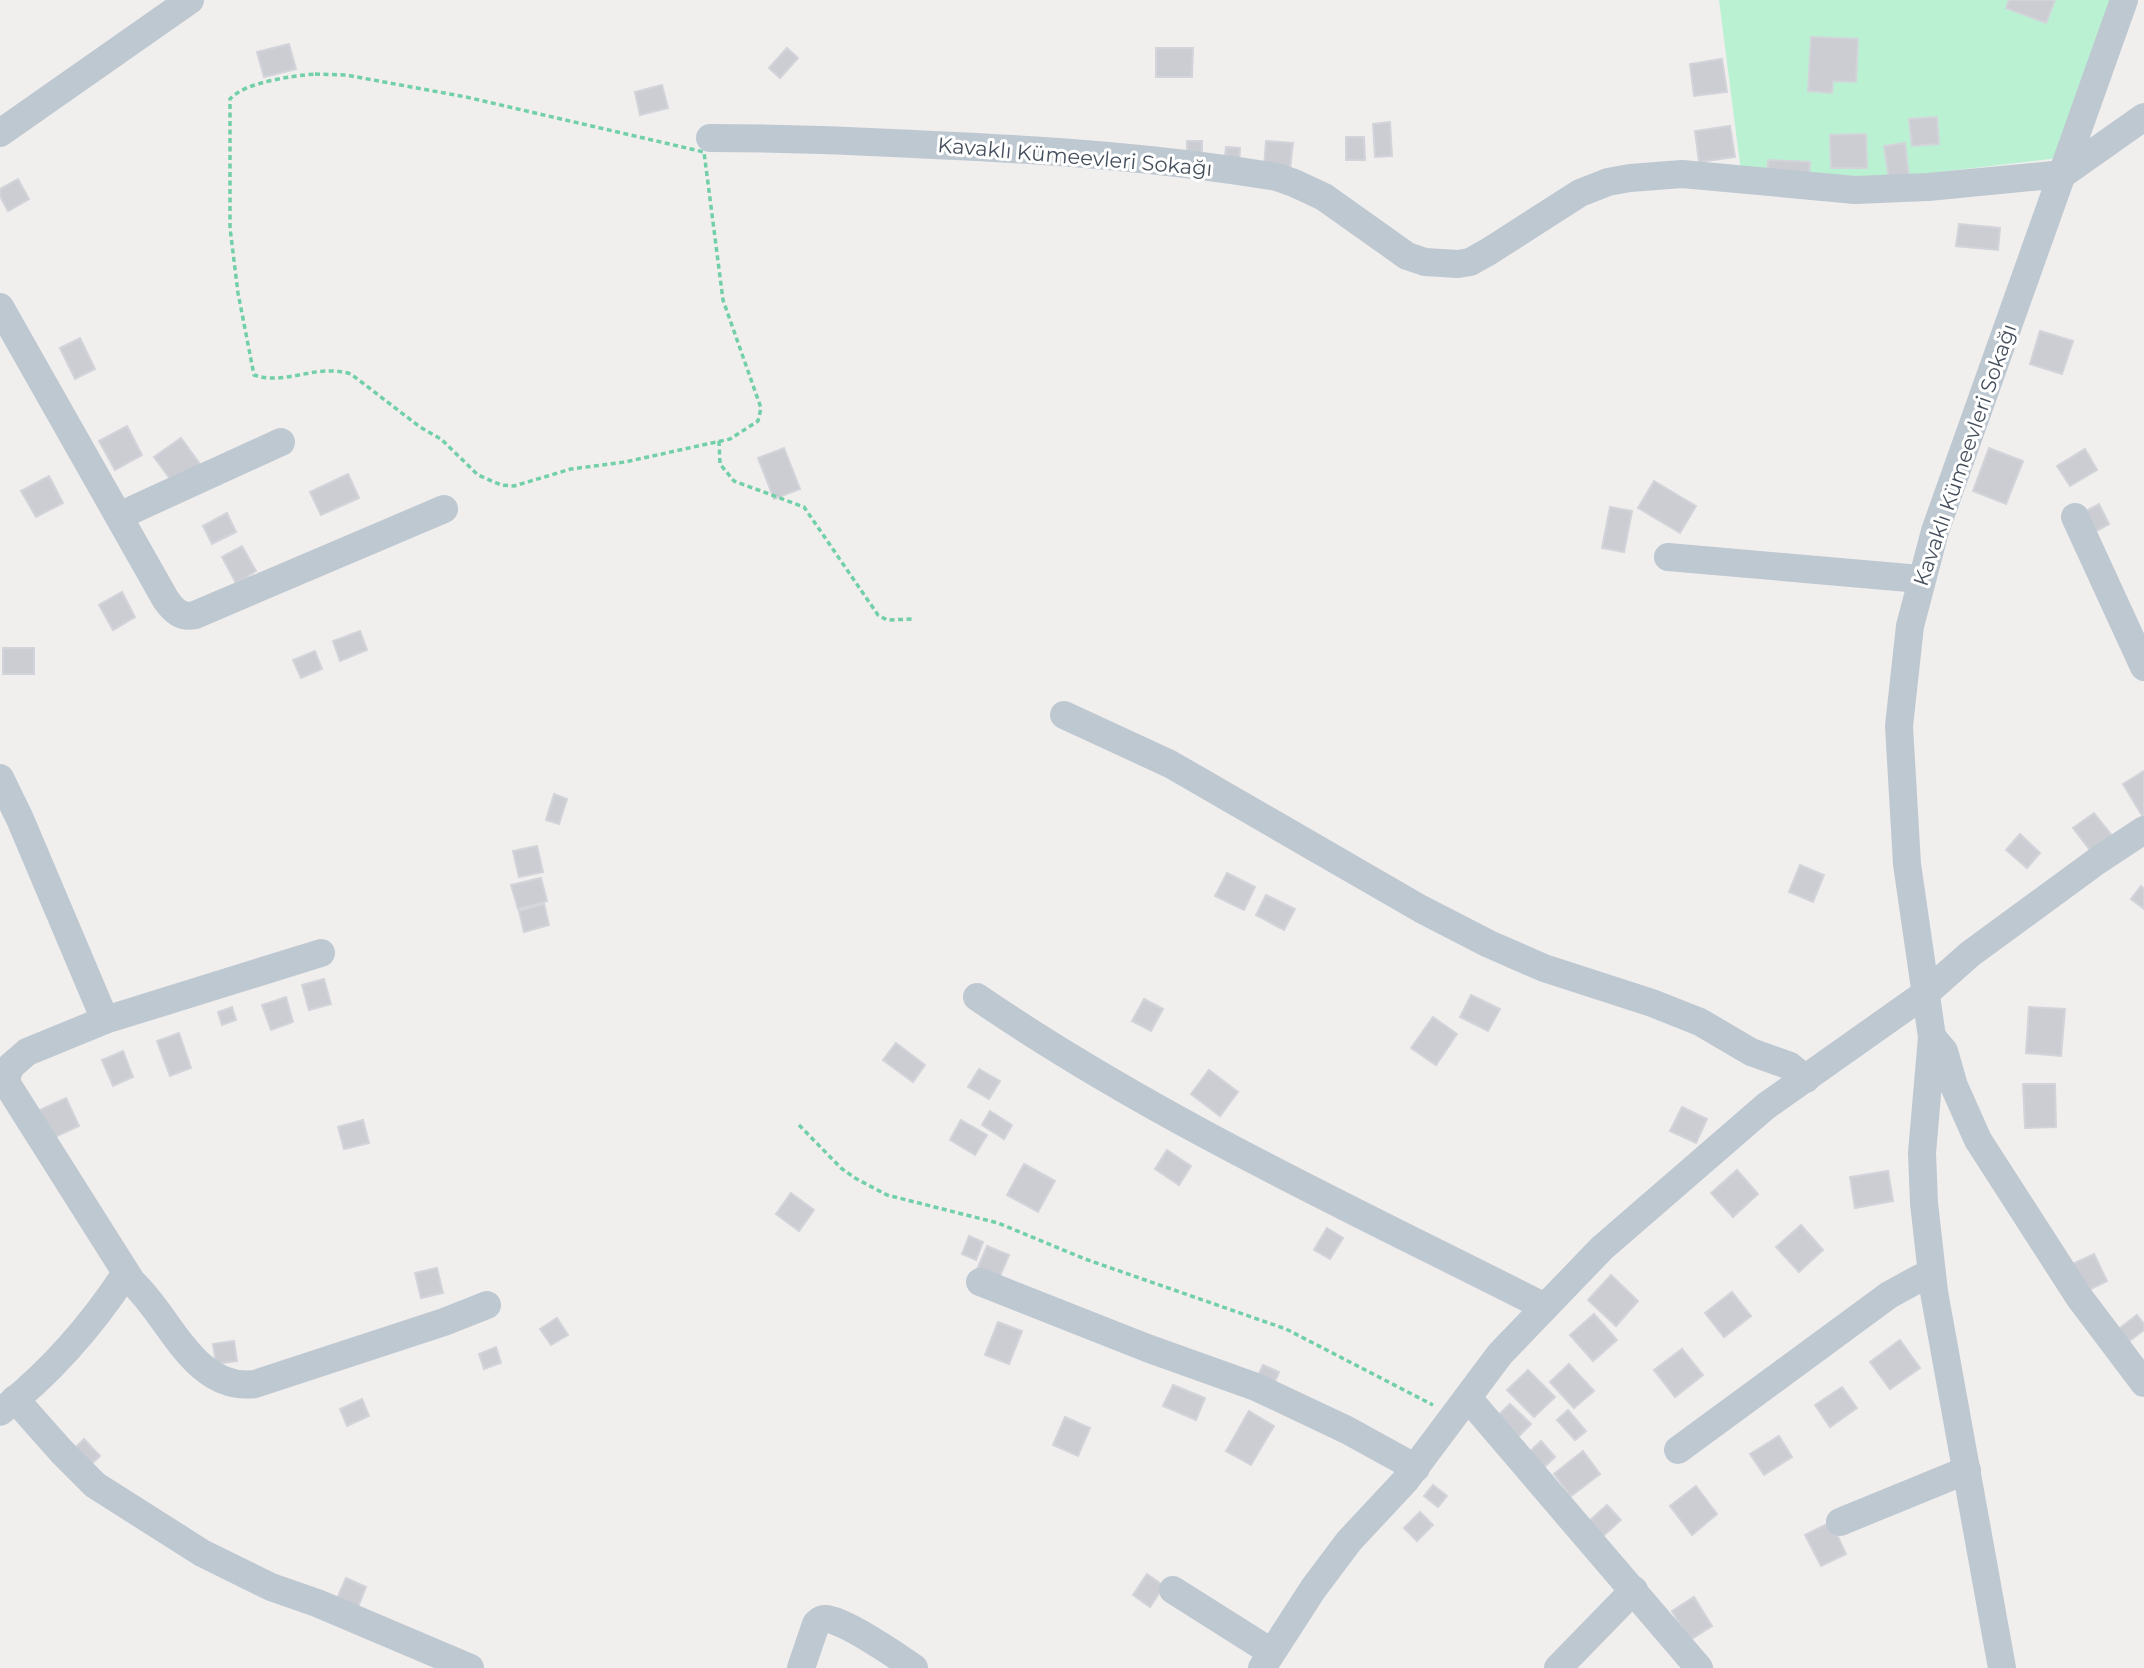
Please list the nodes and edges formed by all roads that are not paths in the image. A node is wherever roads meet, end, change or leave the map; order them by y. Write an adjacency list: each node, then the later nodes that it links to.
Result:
1 (2124, 0): 6 (street, Kavaklı Kümeevleri Sokağı)
2 (181, 7): 4 (street)
3 (2144, 117): 6 (street)
4 (0, 133)
5 (710, 138): 6 (street, Kavaklı Kümeevleri Sokağı)
6 (2063, 174): 13 (street, Kavaklı Kümeevleri Sokağı)
7 (0, 307): 10 (street)
8 (281, 442): 10 (street)
9 (444, 509): 10 (street)
10 (119, 516)
11 (2075, 517): 14 (street)
12 (1668, 557): 13 (street)
13 (1920, 579): 19 (street, Kavaklı Kümeevleri Sokağı)
14 (2144, 667)
15 (1064, 715): 23 (street)
16 (0, 778): 21 (street)
17 (2144, 830): 19 (street)
18 (321, 953): 21 (street)
19 (1926, 993): 22 (street, Kavaklı Kümeevleri Sokağı); 23 (street)
20 (976, 997): 28 (street)
21 (105, 1020): 24 (street)
22 (1932, 1037): 25 (street); 29 (street)
23 (1806, 1079): 28 (street)
24 (126, 1273): 27 (street); 30 (street)
25 (1932, 1275): 32 (street); 34 (street)
26 (980, 1282): 33 (street)
27 (487, 1305)
28 (1545, 1307): 31 (street)
29 (2144, 1383)
30 (8, 1406): 39 (street)
31 (1461, 1407): 33 (street); 37 (street)
32 (1678, 1450)
33 (1416, 1468): 38 (street)
34 (1967, 1470): 35 (street); 44 (street)
35 (1840, 1522)
36 (1173, 1590): 38 (street)
37 (1634, 1590): 42 (street); 43 (street)
38 (1267, 1660)
39 (470, 1668)
40 (801, 1668): 41 (street)
41 (914, 1668)
42 (1558, 1668)
43 (1699, 1668)
44 (2002, 1668)

